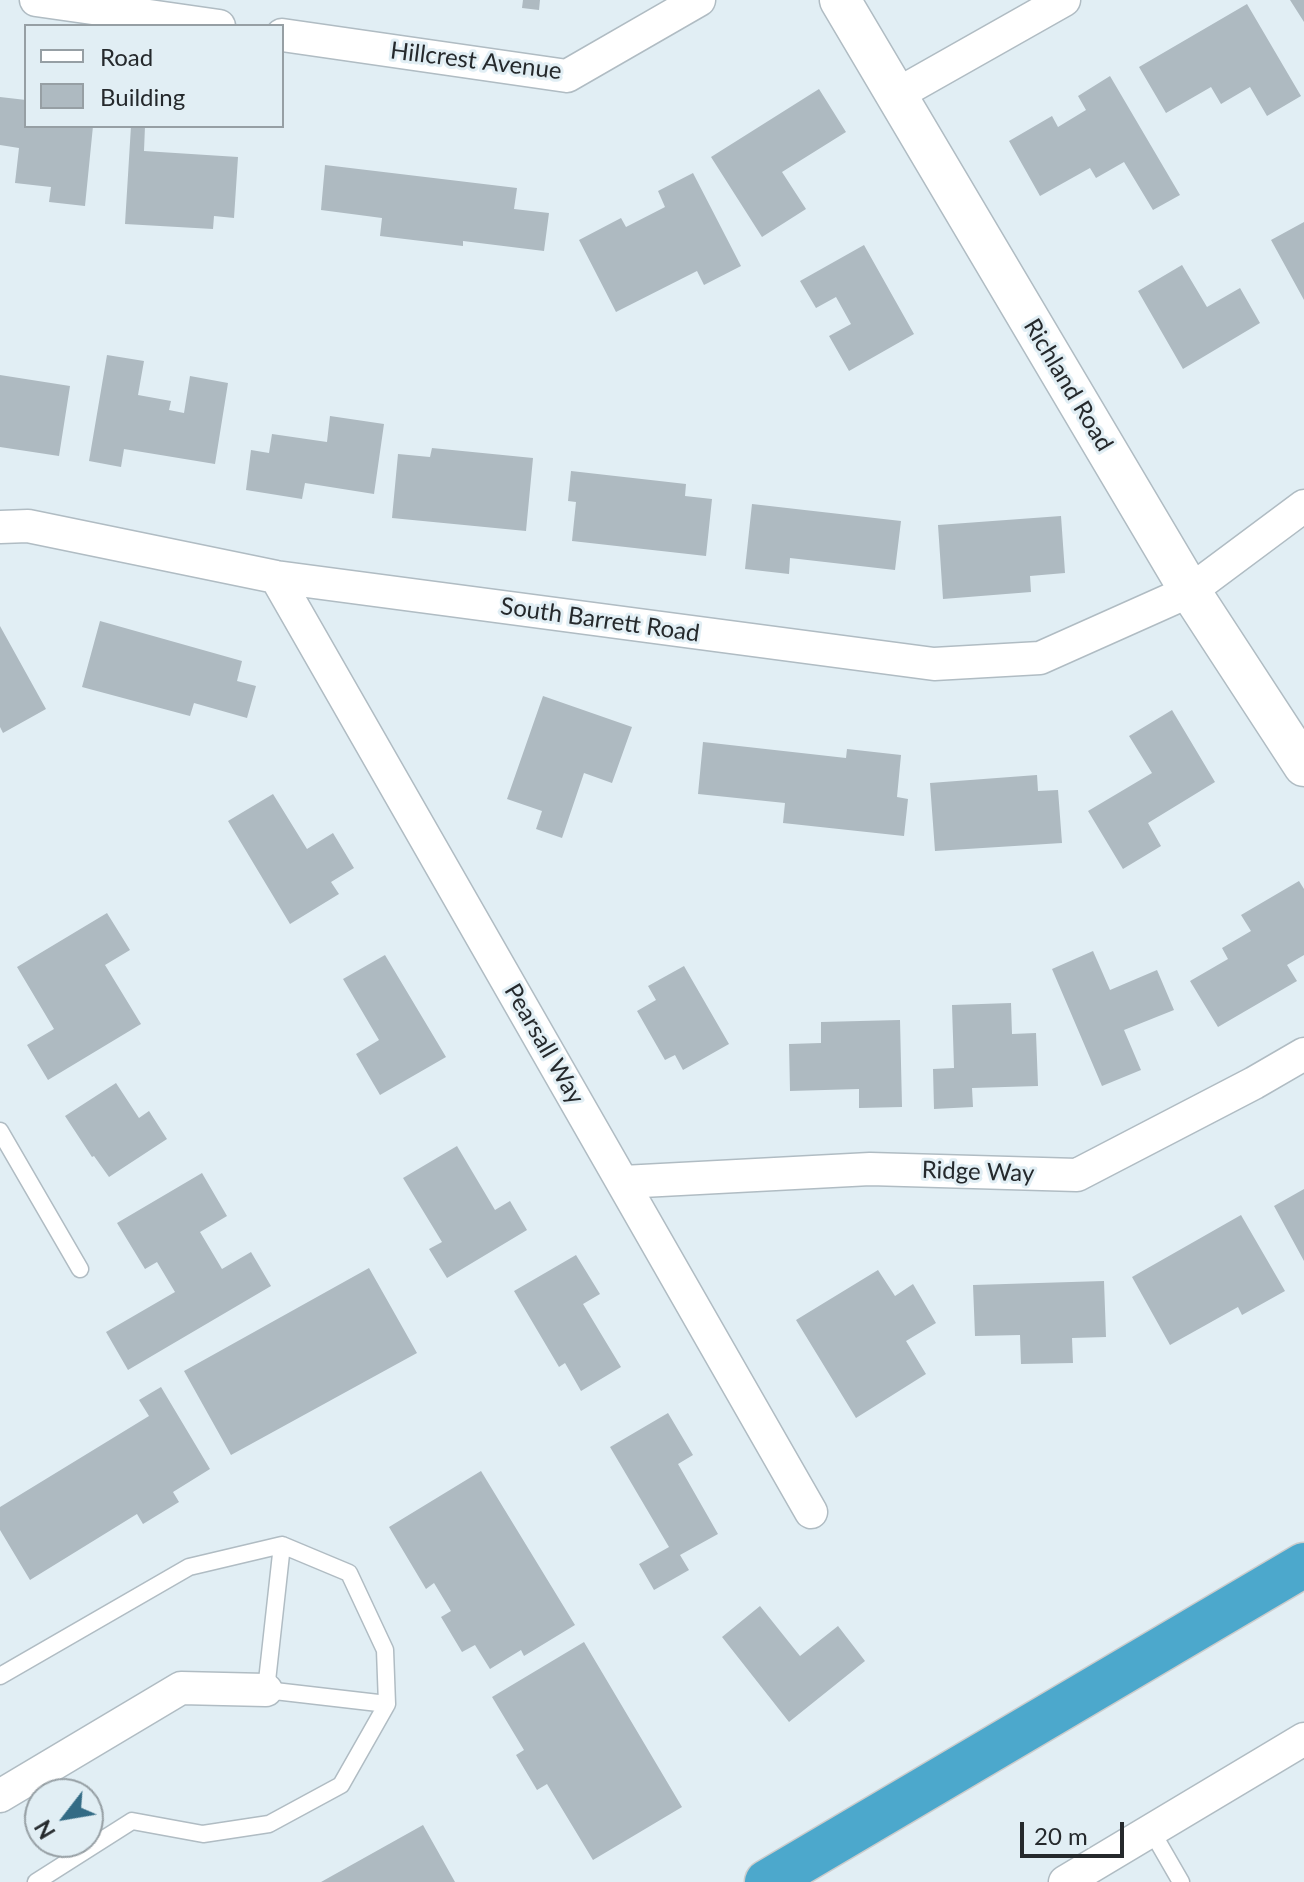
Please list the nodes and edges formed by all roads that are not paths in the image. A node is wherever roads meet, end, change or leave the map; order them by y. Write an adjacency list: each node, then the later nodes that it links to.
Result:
1 (36, 0): 5 (street)
2 (699, 0): 6 (street, Hillcrest Avenue)
3 (840, 0): 7 (street, Richland Road)
4 (1064, 0): 7 (street)
5 (205, 24)
6 (284, 35)
7 (896, 95): 11 (street, Richland Road)
8 (1304, 506): 11 (street, South Barrett Road)
9 (0, 527): 10 (street, South Barrett Road)
10 (276, 577): 11 (street, South Barrett Road); 15 (street, Pearsall Way)
11 (1190, 591): 12 (street, Richland Road)
12 (1304, 766)
13 (1304, 1054): 15 (street, Ridge Way)
14 (0, 1131): 16 (lane)
15 (623, 1182): 17 (street, Pearsall Way)
16 (80, 1269)
17 (811, 1512)
18 (282, 1545): 20 (lane); 21 (lane); 22 (lane)
19 (1304, 1565): 27 (highway)
20 (0, 1676)
21 (266, 1690): 22 (lane); 24 (street)
22 (387, 1704): 26 (lane)
23 (1304, 1739): 25 (street)
24 (0, 1796)
25 (1151, 1830): 28 (street); 29 (lane)
26 (36, 1882)
27 (767, 1882)
28 (1065, 1882)
29 (1181, 1882)

